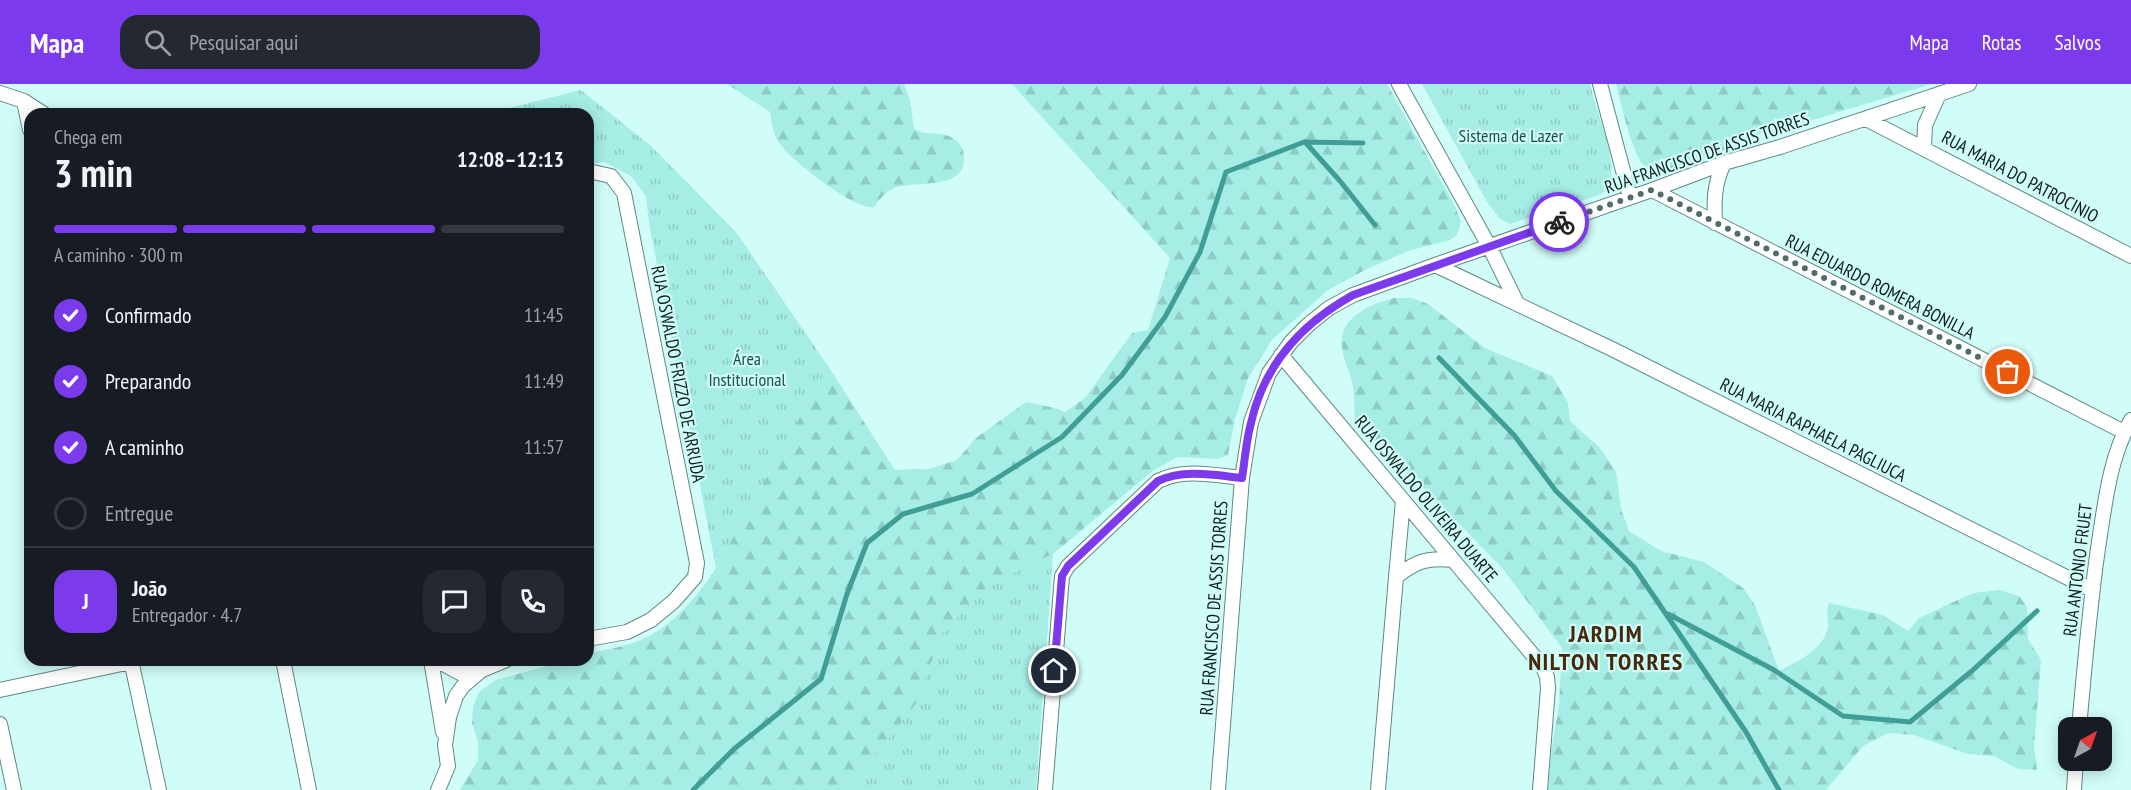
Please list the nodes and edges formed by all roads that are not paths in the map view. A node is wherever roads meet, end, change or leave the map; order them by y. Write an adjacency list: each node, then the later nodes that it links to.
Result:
1 (1399, 84): 16 (street)
2 (1600, 84): 14 (street)
3 (1969, 84): 5 (street, RUA FRANCISCO DE ASSIS TORRES)
4 (0, 93): 6 (street)
5 (1939, 94): 9 (street, RUA FRANCISCO DE ASSIS TORRES); 10 (street, RUA MARIA DO PATROCINIO)
6 (24, 101): 7 (street); 8 (street)
7 (25, 108)
8 (35, 108)
9 (1866, 118): 10 (street, RUA MARIA DO PATROCINIO); 11 (street, RUA FRANCISCO DE ASSIS TORRES)
10 (1924, 147): 17 (street, RUA MARIA DO PATROCINIO)
11 (1724, 163): 13 (street, RUA FRANCISCO DE ASSIS TORRES); 15 (street)
12 (594, 172): 27 (street, RUA OSWALDO FRIZZO DE ARRUDA)
13 (1652, 190): 14 (street, RUA FRANCISCO DE ASSIS TORRES); 15 (street, RUA EDUARDO ROMERA BONILLA)
14 (1630, 198): 16 (street, RUA FRANCISCO DE ASSIS TORRES)
15 (1715, 223): 21 (street, RUA EDUARDO ROMERA BONILLA)
16 (1489, 246): 18 (street, RUA FRANCISCO DE ASSIS TORRES); 19 (street)
17 (2131, 256)
18 (1435, 265): 19 (street, RUA MARIA RAPHAELA PAGLIUCA); 20 (street, RUA FRANCISCO DE ASSIS TORRES)
19 (1517, 303): 26 (street, RUA MARIA RAPHAELA PAGLIUCA)
20 (1281, 355): 22 (street, RUA FRANCISCO DE ASSIS TORRES); 23 (street, RUA OSWALDO OLIVEIRA DUARTE)
21 (2128, 426): 26 (street, RUA ANTONIO FRUET)
22 (1242, 478): 44 (street); 45 (street, RUA FRANCISCO DE ASSIS TORRES)
23 (1403, 501): 24 (street, RUA OSWALDO OLIVEIRA DUARTE); 25 (street)
24 (1453, 560): 25 (street); 47 (street, RUA OSWALDO OLIVEIRA DUARTE)
25 (1396, 577): 46 (street)
26 (2092, 590): 36 (street, RUA ANTONIO FRUET)
27 (594, 638)
28 (108, 666): 35 (street)
29 (132, 666): 41 (street)
30 (284, 666): 42 (street)
31 (431, 666): 38 (street)
32 (447, 666): 34 (street)
33 (492, 666): 34 (street)
34 (482, 670): 38 (street)
35 (0, 690)
36 (2080, 717)
37 (0, 724): 40 (street)
38 (445, 745): 43 (street)
39 (2075, 771): 48 (street)
40 (14, 790)
41 (159, 790)
42 (309, 790)
43 (438, 790)
44 (1045, 790)
45 (1218, 790)
46 (1378, 790)
47 (1540, 790)
48 (2074, 790)

